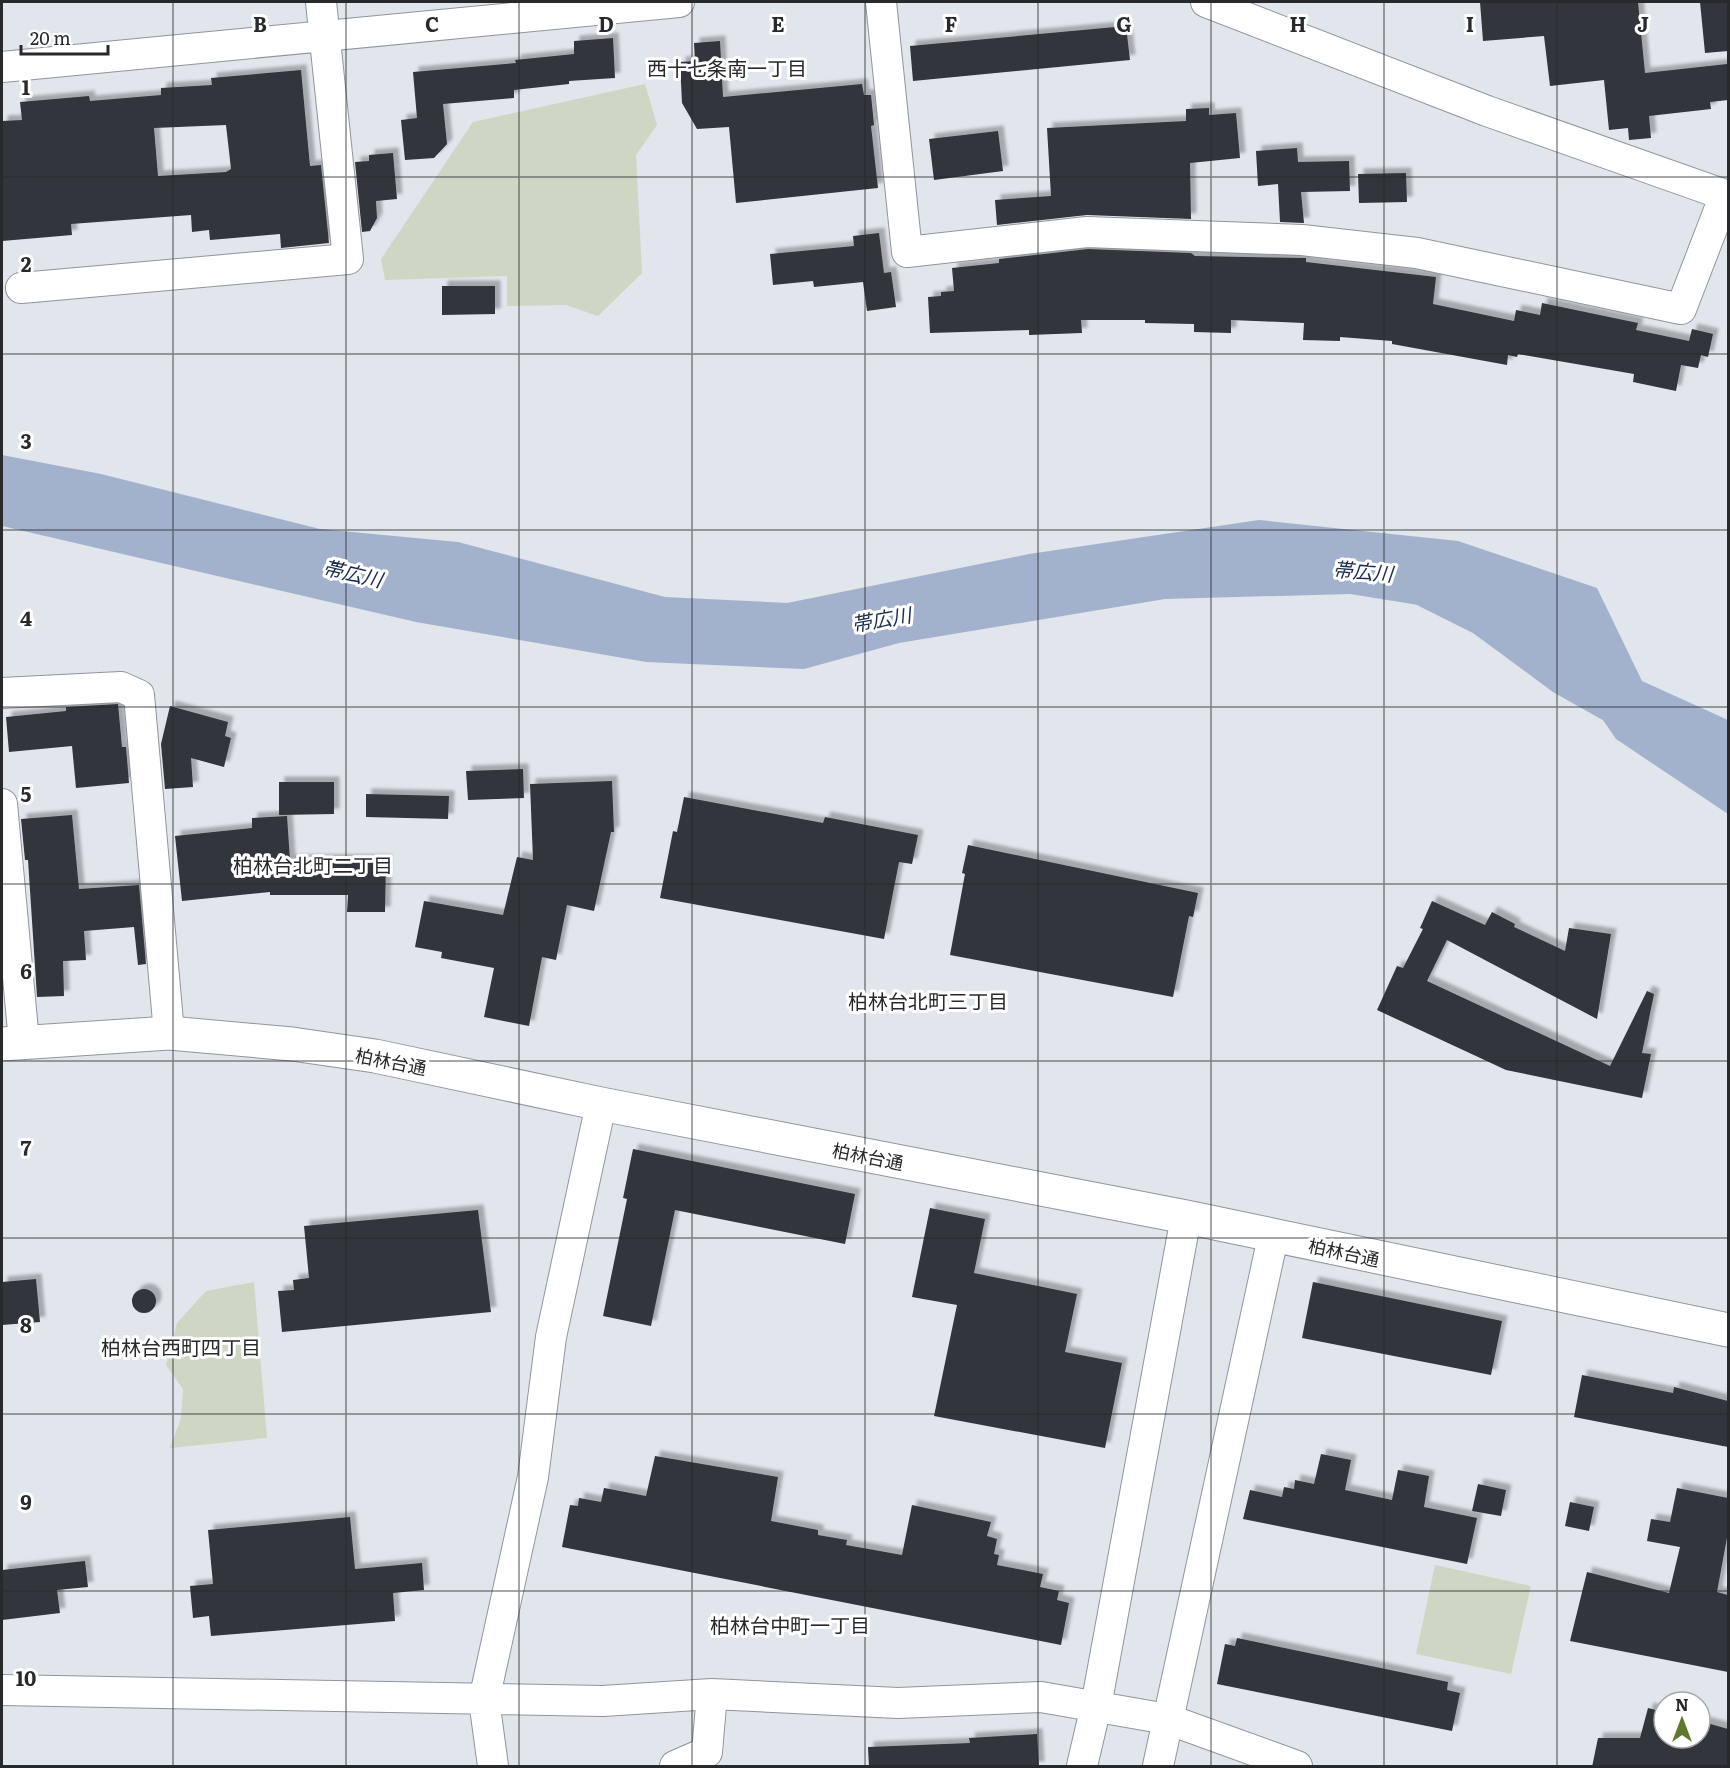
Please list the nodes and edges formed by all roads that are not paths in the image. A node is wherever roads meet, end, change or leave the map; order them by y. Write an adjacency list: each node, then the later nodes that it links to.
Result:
1 (321, 2): 5 (street)
2 (679, 2): 5 (street)
3 (881, 2): 7 (street)
4 (1206, 2): 7 (street)
5 (324, 37): 6 (street); 8 (street)
6 (2, 67)
7 (1727, 196)
8 (21, 288)
9 (2, 693): 11 (street)
10 (2, 804): 12 (street)
11 (170, 1033): 12 (street, 柏林台通); 13 (street, 柏林台通)
12 (13, 1043)
13 (601, 1104): 14 (street, 柏林台通); 19 (street)
14 (1186, 1217): 15 (street, 柏林台通); 20 (street)
15 (1273, 1237): 16 (street, 柏林台通); 21 (street)
16 (1728, 1330)
17 (2, 1690): 19 (street)
18 (712, 1694): 19 (street); 20 (street); 23 (street)
19 (484, 1700): 22 (street)
20 (1096, 1706): 21 (street); 24 (street)
21 (1167, 1719): 25 (street); 26 (street)
22 (493, 1767)
23 (675, 1767)
24 (1082, 1767)
25 (1158, 1767)
26 (1297, 1767)

